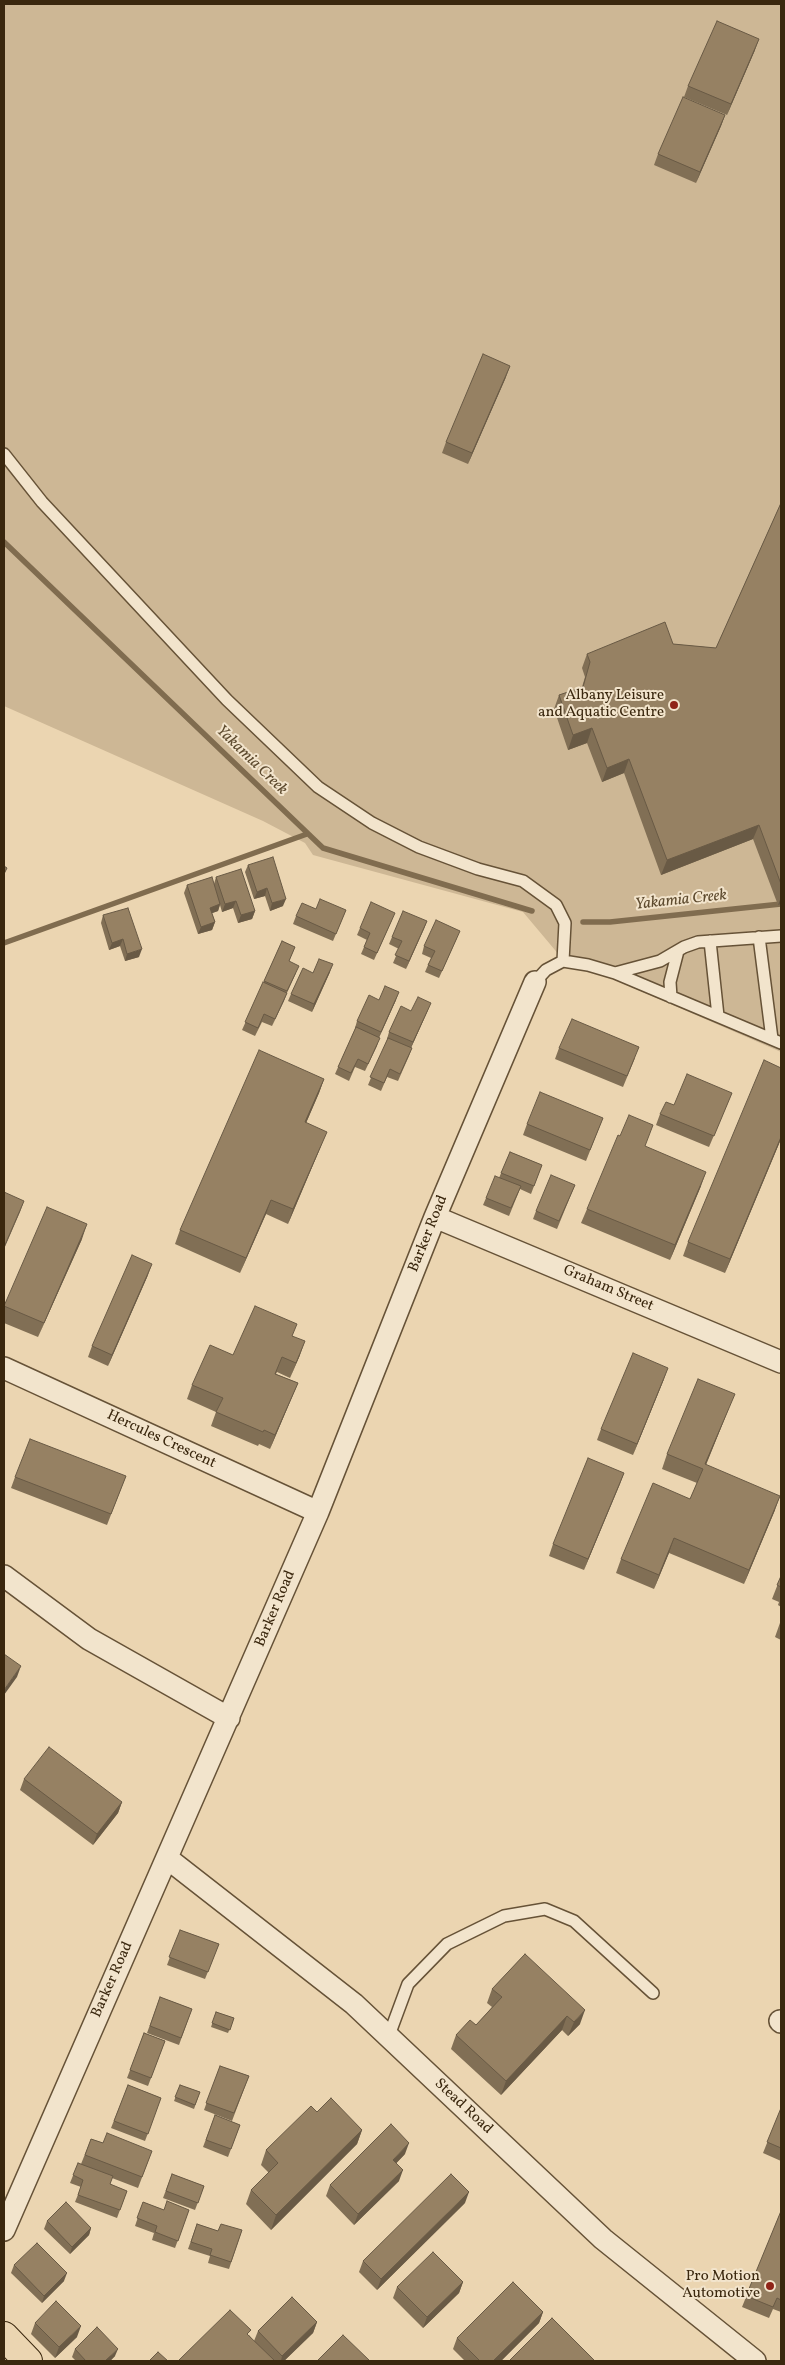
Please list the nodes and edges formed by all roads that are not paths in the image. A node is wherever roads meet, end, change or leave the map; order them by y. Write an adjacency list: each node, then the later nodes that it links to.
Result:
1 (4, 454): 6 (lane)
2 (781, 936): 3 (lane)
3 (759, 937): 4 (lane); 11 (lane)
4 (710, 941): 5 (lane); 10 (lane)
5 (678, 951): 7 (lane); 9 (lane)
6 (563, 961): 7 (lane); 8 (lane)
7 (615, 973): 9 (lane)
8 (535, 982): 12 (street, Barker Road)
9 (671, 996): 10 (lane)
10 (718, 1016): 11 (lane)
11 (777, 1041)
12 (435, 1217): 13 (street, Graham Street); 15 (street, Barker Road)
13 (781, 1362)
14 (4, 1368): 15 (street, Hercules Crescent)
15 (318, 1512): 17 (street, Barker Road)
16 (4, 1576): 17 (street)
17 (229, 1718): 18 (street, Barker Road)
18 (167, 1858): 20 (street, Stead Road); 21 (street, Barker Road)
19 (653, 1992): 20 (lane)
20 (388, 2038): 24 (street, Stead Road)
21 (4, 2230)
22 (4, 2336): 23 (highway)
23 (28, 2361)
24 (755, 2361)

